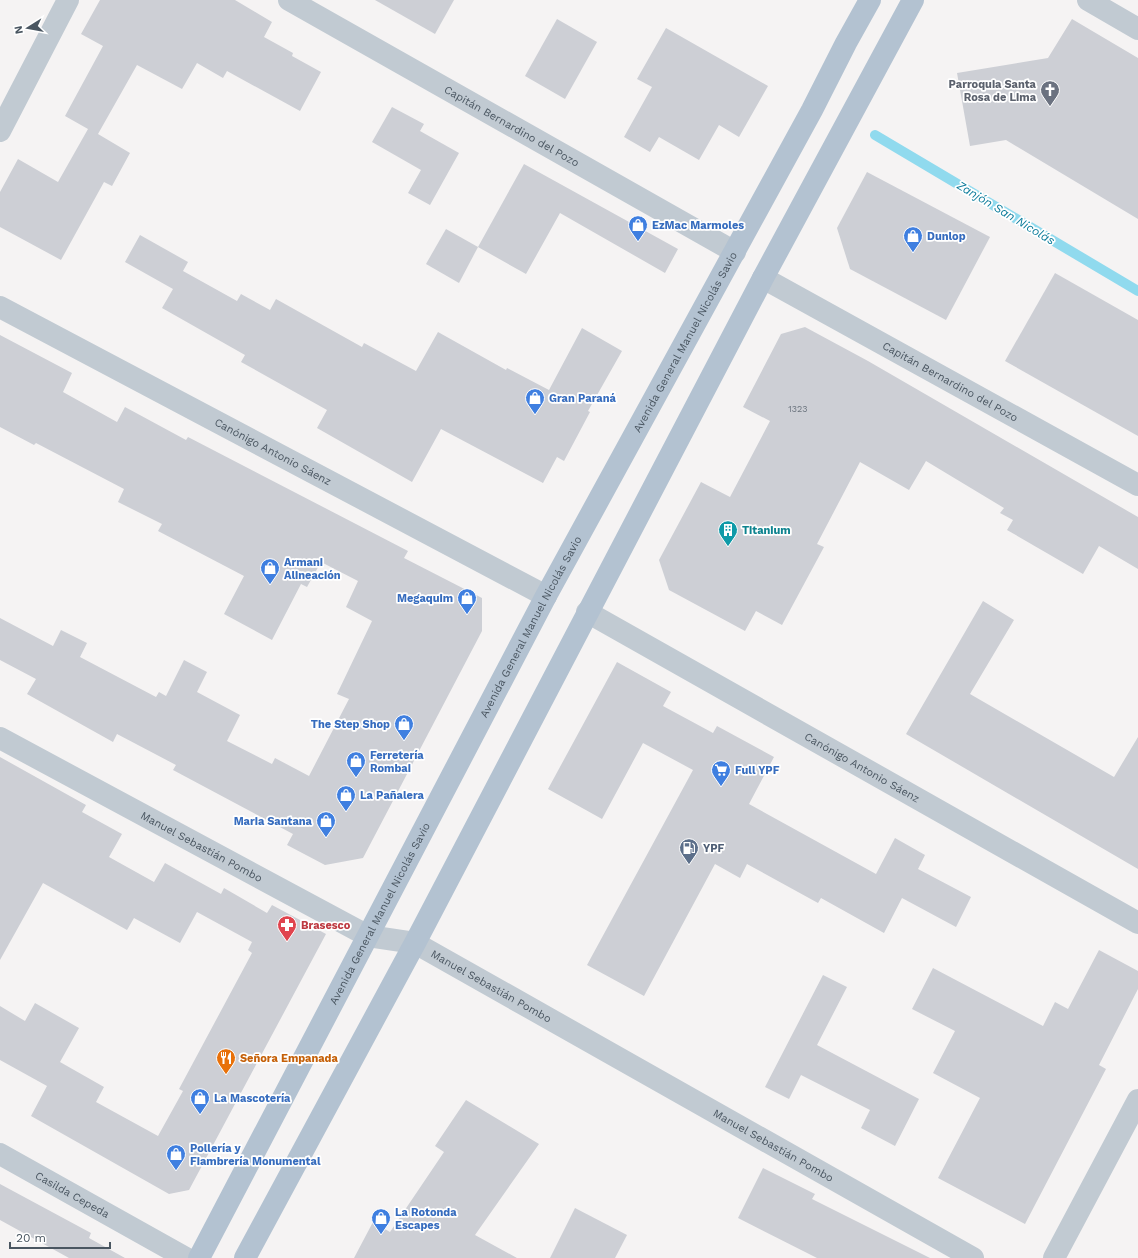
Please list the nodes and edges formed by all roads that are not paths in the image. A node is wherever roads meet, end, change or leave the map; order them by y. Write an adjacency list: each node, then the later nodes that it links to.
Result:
1 (68, 0): 7 (street)
2 (289, 0): 8 (street, Capitán Bernardino del Pozo)
3 (870, 0): 8 (main road, Avenida General Manuel Nicolás Savio)
4 (913, 0): 9 (main road)
5 (1088, 0): 6 (street)
6 (1138, 29)
7 (0, 131)
8 (735, 252): 12 (main road, Avenida General Manuel Nicolás Savio)
9 (763, 278): 11 (street, Capitán Bernardino del Pozo); 13 (main road)
10 (0, 307): 12 (street, Canónigo Antonio Sáenz)
11 (1138, 485)
12 (546, 596): 16 (main road, Avenida General Manuel Nicolás Savio)
13 (587, 612): 15 (street, Canónigo Antonio Sáenz); 17 (main road)
14 (0, 738): 16 (street, Manuel Sebastián Pombo)
15 (1138, 923)
16 (368, 936): 17 (street, Manuel Sebastián Pombo); 21 (main road, Avenida General Manuel Nicolás Savio)
17 (415, 943): 22 (main road); 23 (street, Manuel Sebastián Pombo)
18 (1138, 1100): 24 (street)
19 (0, 1154): 20 (street, Casilda Cepeda)
20 (186, 1258)
21 (199, 1258)
22 (245, 1258)
23 (973, 1258)
24 (1054, 1258)

